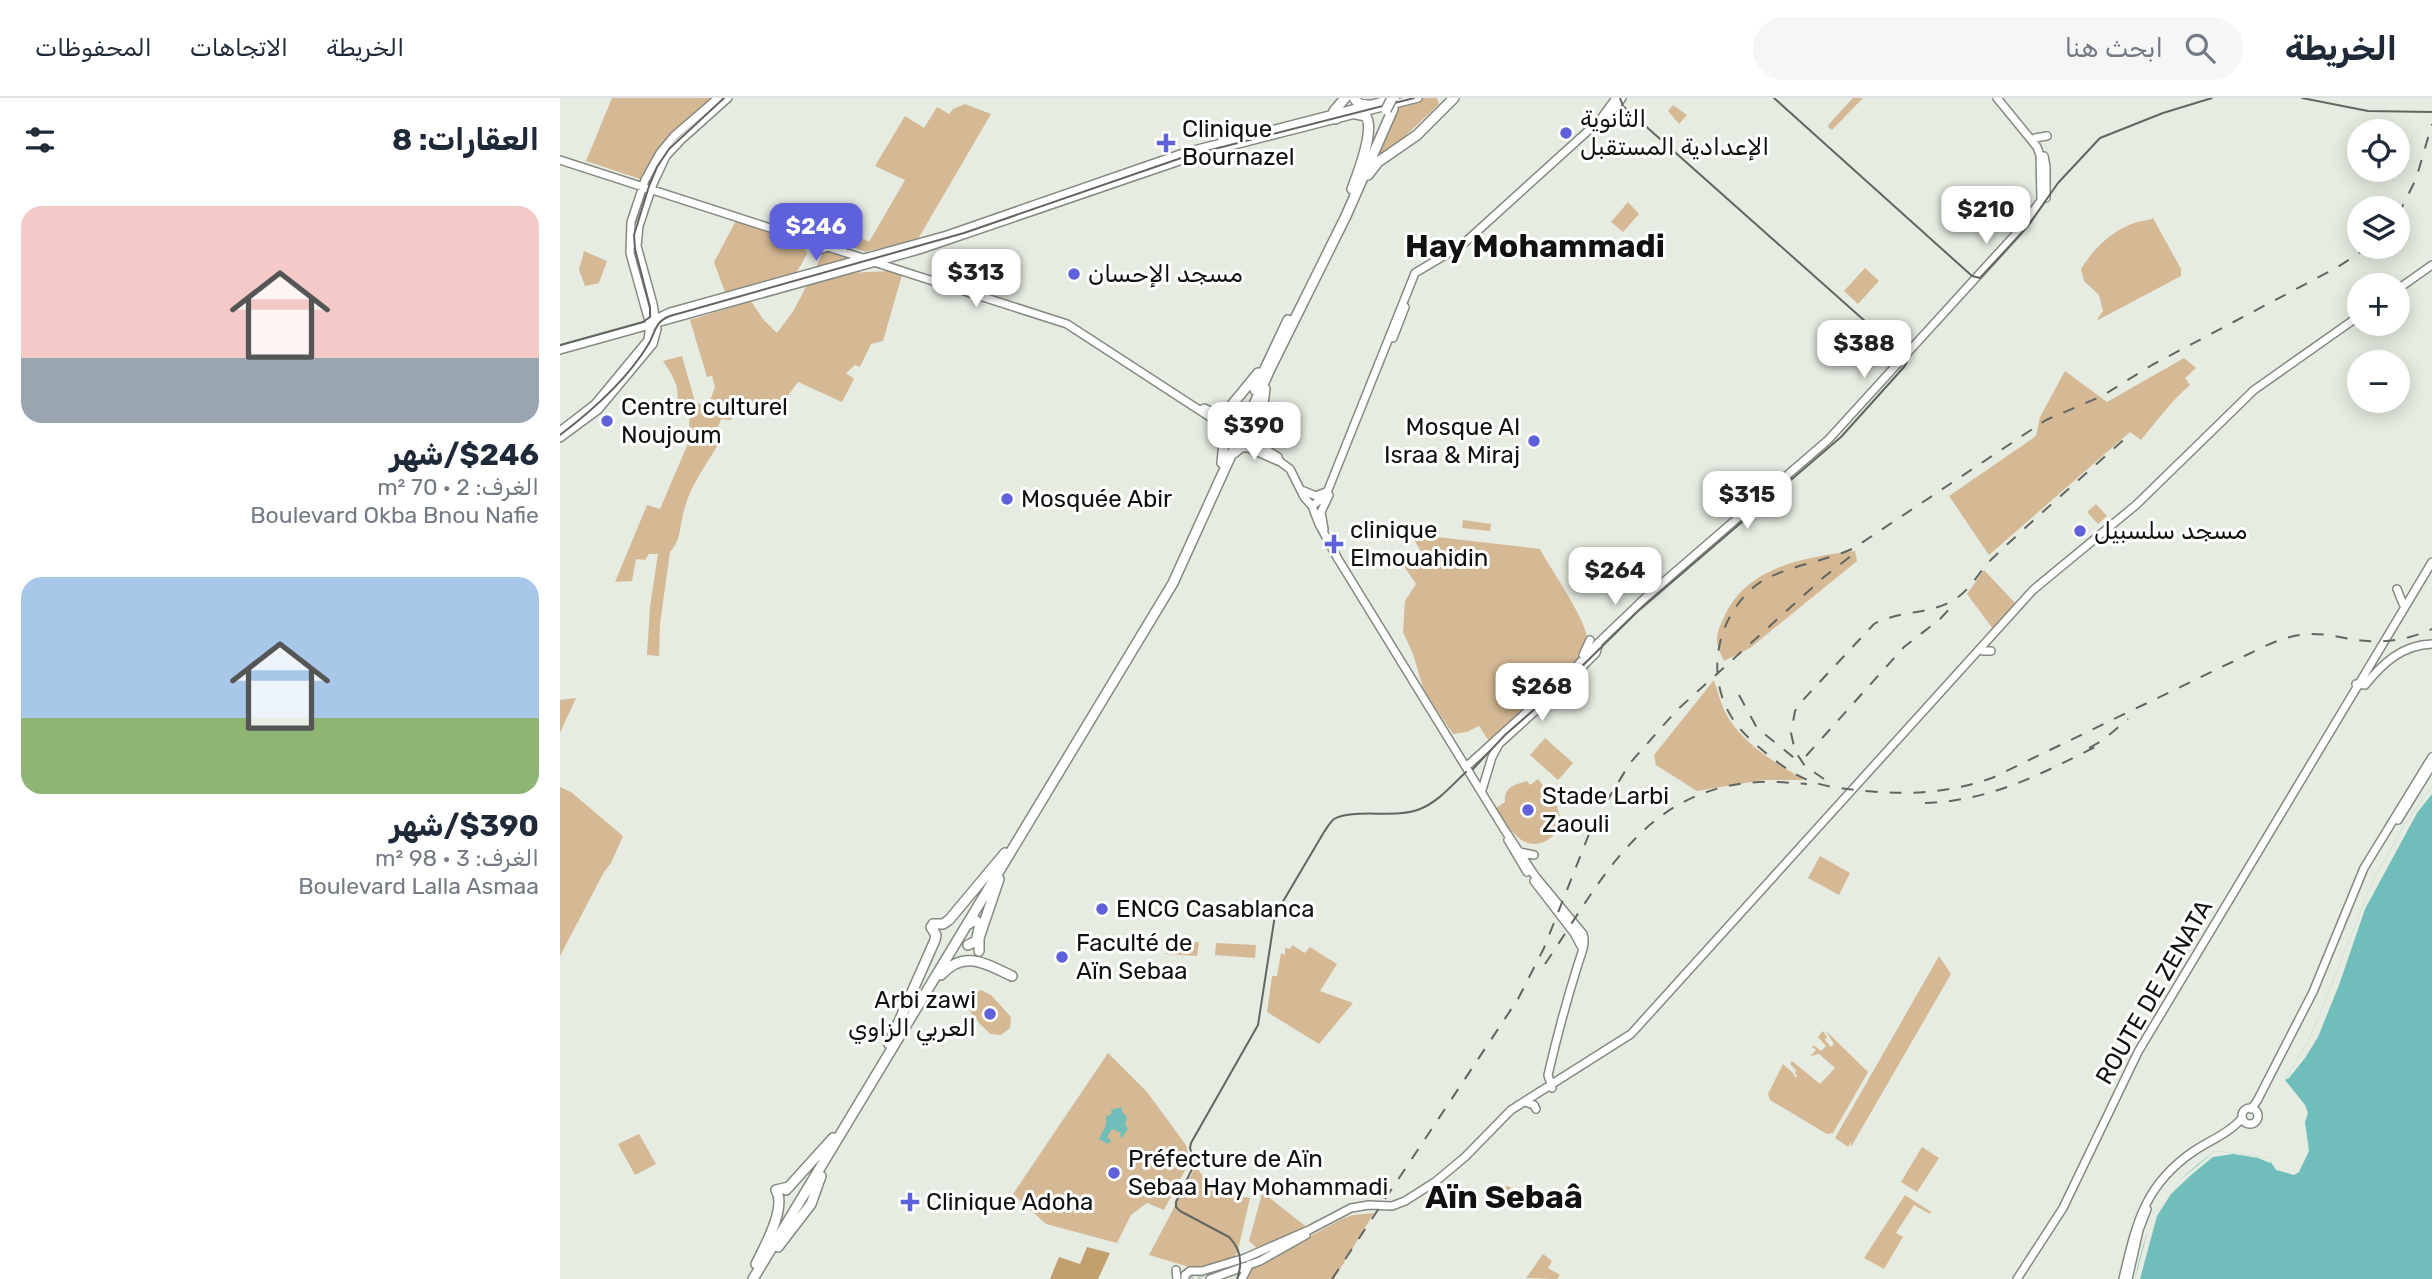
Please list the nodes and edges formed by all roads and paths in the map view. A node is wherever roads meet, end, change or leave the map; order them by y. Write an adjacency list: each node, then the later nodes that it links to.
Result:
1 (718, 98): 24 (main road)
2 (728, 98): 24 (main road)
3 (1344, 98): 16 (highway)
4 (1354, 98): 12 (highway)
5 (1395, 98): 12 (main road); 14 (highway, bridge)
6 (1418, 98): 15 (main road)
7 (1454, 98): 13 (highway)
8 (1616, 98): 21 (main road)
9 (1622, 98): 21 (main road)
10 (1439, 99): 13 (highway); 14 (highway)
11 (2000, 99): 18 (main road); 19 (main road)
12 (1368, 105): 16 (main road)
13 (1440, 111): 27 (highway)
14 (1389, 113): 25 (highway); 27 (highway)
15 (1356, 114): 16 (main road); 25 (highway)
16 (1332, 116): 32 (main road); 33 (main road)
17 (2047, 136): 18 (main road)
18 (2035, 138): 19 (main road)
19 (2041, 154): 22 (main road); 26 (main road)
20 (560, 158): 24 (main road)
21 (1559, 160): 59 (main road); 63 (main road)
22 (2047, 178): 23 (main road); 26 (main road)
23 (2055, 182)
24 (647, 187): 29 (main road); 38 (main road); 40 (main road)
25 (1350, 198): 47 (highway)
26 (2042, 202): 45 (main road)
27 (1346, 216): 47 (highway)
28 (832, 228): 31 (main road)
29 (815, 240): 30 (main road); 30 (main road)
30 (829, 245): 31 (main road); 34 (main road)
31 (838, 245): 33 (main road)
32 (904, 254): 33 (main road); 36 (main road)
33 (878, 261): 34 (main road); 34 (main road); 36 (main road); 50 (main road)
34 (851, 262): 39 (main road); 40 (main road)
35 (2432, 267): 37 (main road)
36 (908, 269): 49 (main road)
37 (2410, 283)
38 (653, 304): 39 (main road); 40 (main road)
39 (665, 314): 40 (main road)
40 (655, 324): 43 (main road); 44 (main road); 46 (main road); 53 (main road)
41 (2347, 326): 89 (main road)
42 (2347, 327): 89 (main road)
43 (637, 328): 44 (main road); 46 (main road)
44 (648, 340): 52 (main road)
45 (1918, 343): 61 (main road); 72 (main road)
46 (560, 349)
47 (1269, 364): 48 (highway); 54 (highway); 57 (highway)
48 (1231, 408): 49 (highway); 51 (highway)
49 (1204, 409): 50 (main road)
50 (1216, 419): 51 (main road); 57 (highway)
51 (1229, 428): 54 (main road, bridge)
52 (560, 431)
53 (560, 438)
54 (1250, 438): 55 (highway); 56 (main road)
55 (1265, 448): 60 (main road)
56 (1278, 460): 57 (highway); 58 (main road)
57 (1225, 463): 81 (highway)
58 (1297, 484): 62 (main road); 63 (main road)
59 (1328, 490): 60 (main road); 63 (main road)
60 (1304, 491): 63 (main road)
61 (1758, 500): 64 (main road); 64 (main road)
62 (1302, 504)
63 (1317, 507): 77 (main road)
64 (1743, 513): 67 (main road)
65 (2432, 556): 70 (main road)
66 (2432, 562): 73 (main road)
67 (1657, 587): 69 (main road); 69 (main road)
68 (2397, 589): 70 (main road)
69 (1645, 598): 72 (main road)
70 (2403, 604): 73 (main road)
71 (2430, 645): 73 (main road)
72 (1595, 646): 77 (main road); 78 (main road)
73 (2359, 684): 74 (main road); 74 (main road)
74 (2331, 729): 102 (main road, ROUTE DE ZENATA)
75 (2432, 757): 94 (main road)
76 (2432, 765): 94 (main road)
77 (1467, 766): 78 (main road)
78 (1482, 791): 79 (main road)
79 (1504, 829): 80 (main road); 86 (main road)
80 (1520, 852): 82 (main road); 86 (main road)
81 (1007, 854): 83 (highway); 85 (highway); 90 (highway); 90 (highway)
82 (1534, 855)
83 (966, 926): 84 (highway); 85 (highway)
84 (956, 943): 85 (highway); 88 (highway)
85 (972, 948)
86 (1583, 949): 91 (main road)
87 (1012, 976): 88 (highway)
88 (901, 1034): 96 (highway)
89 (1633, 1035): 91 (main road)
90 (889, 1044): 96 (highway)
91 (1551, 1087): 92 (main road); 97 (main road)
92 (1528, 1103): 93 (main road); 97 (main road)
93 (1536, 1109)
94 (2254, 1111): 95 (main road); 95 (main road)
95 (2245, 1121): 108 (main road)
96 (842, 1129): 105 (highway); 105 (highway); 105 (highway)
97 (1312, 1230): 98 (main road); 100 (main road); 103 (main road)
98 (1258, 1256)
99 (2016, 1261): 102 (main road)
100 (1249, 1265): 103 (main road); 106 (main road)
101 (1176, 1270): 104 (main road)
102 (2023, 1270): 107 (main road, ROUTE DE ZENATA)
103 (1204, 1276): 104 (main road)
104 (1181, 1278)
105 (751, 1279)
106 (1242, 1279)
107 (2017, 1279)
108 (2125, 1279)

